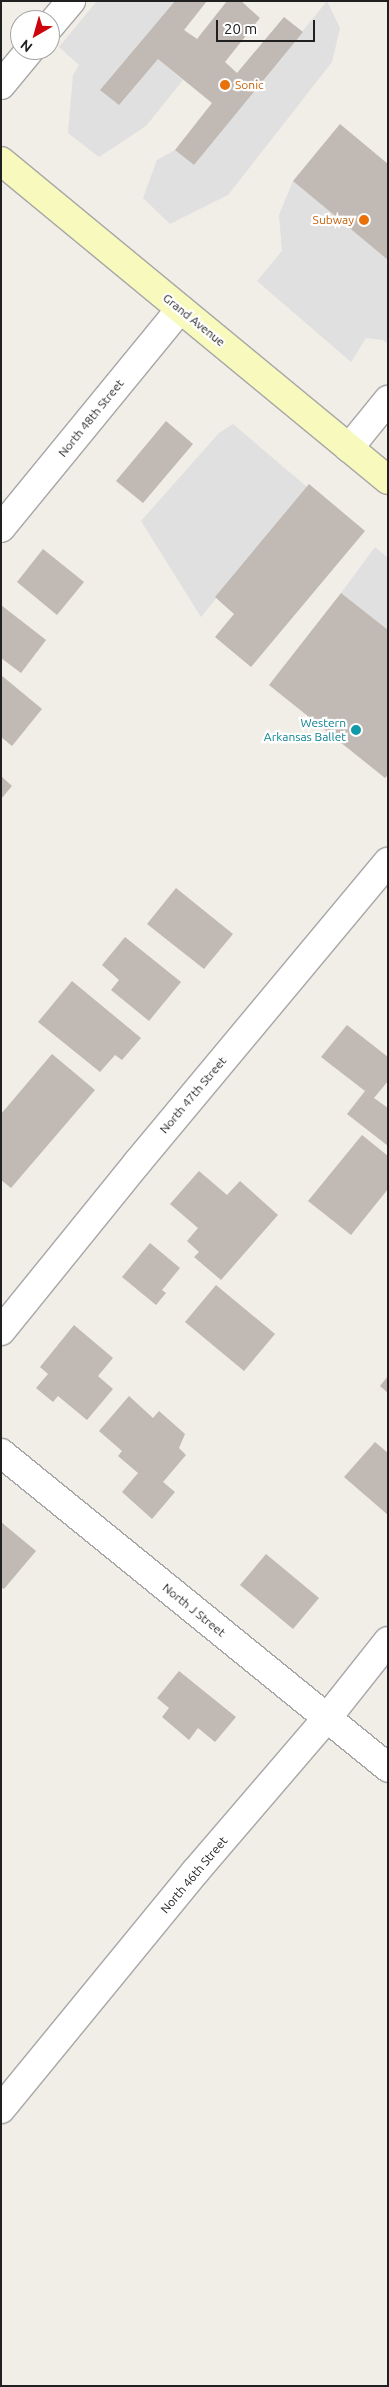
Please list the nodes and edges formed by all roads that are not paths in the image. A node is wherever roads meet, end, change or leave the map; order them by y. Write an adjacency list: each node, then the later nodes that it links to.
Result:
1 (70, 1): 2 (street)
2 (60, 14)
3 (21, 60): 4 (street)
4 (1, 84)
5 (1, 161): 6 (main road, Grand Avenue)
6 (180, 309): 8 (main road, Grand Avenue); 10 (street, North 48th Street)
7 (388, 400): 8 (street)
8 (349, 448): 9 (main road, Grand Avenue)
9 (388, 480)
10 (1, 528)
11 (388, 862): 12 (street, North 47th Street)
12 (1, 1331)
13 (1, 1453): 15 (street, North J Street)
14 (388, 1642): 15 (street, North 46th Street)
15 (327, 1718): 16 (street, North J Street); 17 (street, North 46th Street)
16 (388, 1768)
17 (1, 2109)

